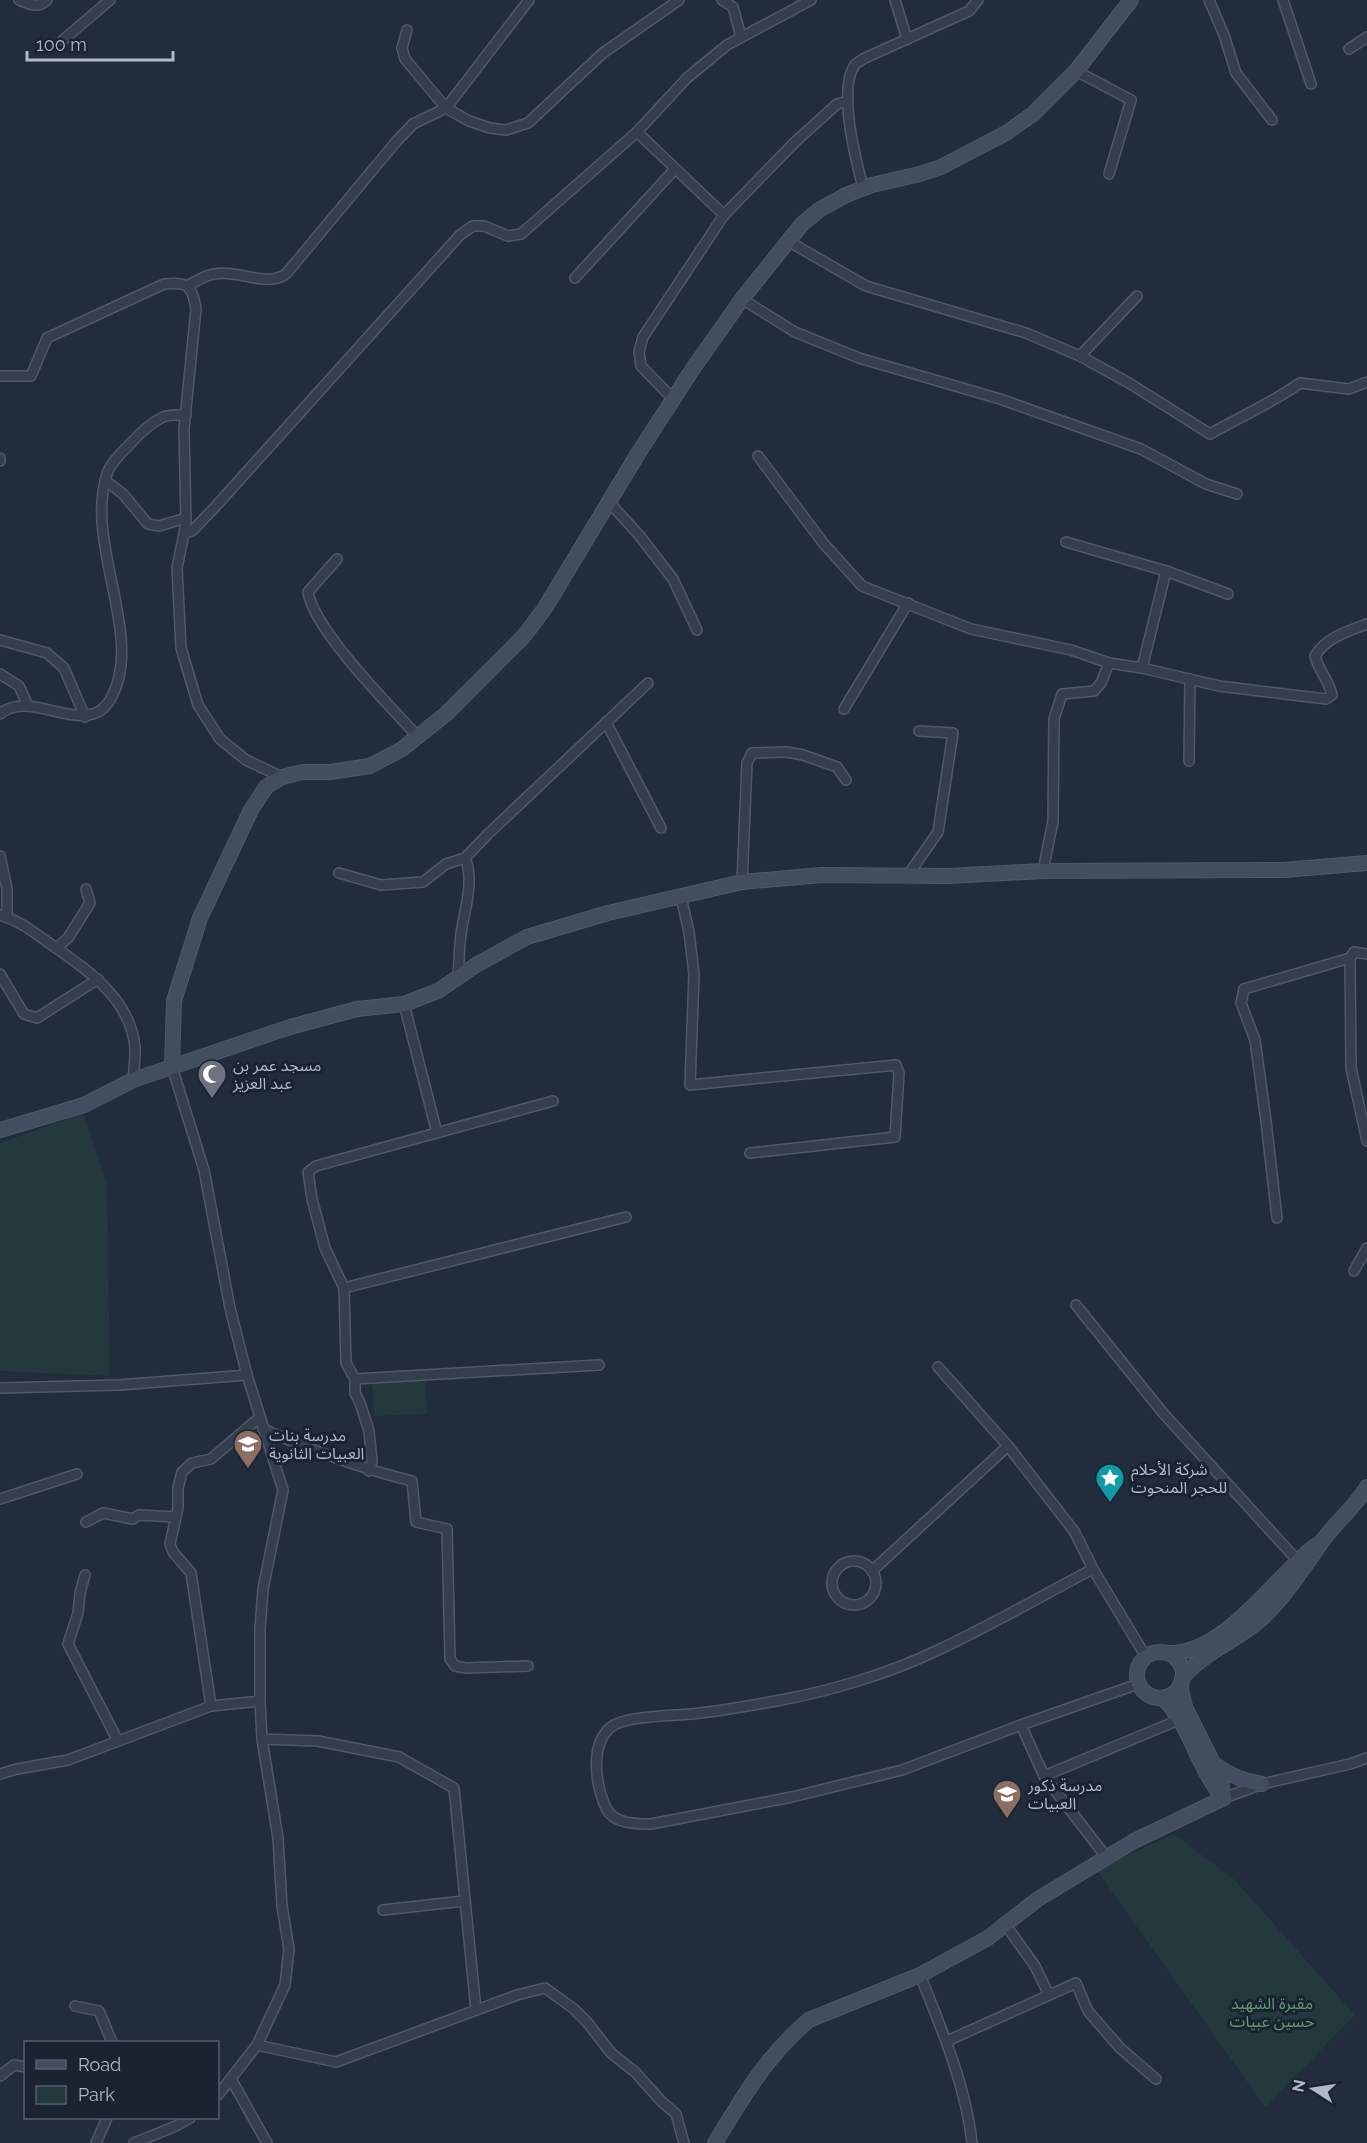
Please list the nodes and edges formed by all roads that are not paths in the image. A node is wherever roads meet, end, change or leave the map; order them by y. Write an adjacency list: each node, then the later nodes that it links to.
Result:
1 (19, 0): 2 (street)
2 (47, 0)
3 (110, 0): 17 (street)
4 (529, 0): 22 (street)
5 (679, 0): 22 (street)
6 (722, 0): 14 (street)
7 (811, 0): 14 (street)
8 (895, 0): 16 (street)
9 (978, 0): 16 (street)
10 (1131, 0): 19 (street)
11 (1209, 0): 23 (street)
12 (1283, 0): 20 (street)
13 (407, 30): 22 (street)
14 (741, 37): 24 (street)
15 (1367, 37): 18 (street)
16 (907, 39): 21 (street)
17 (63, 40)
18 (1349, 49)
19 (1076, 71): 26 (street); 27 (street)
20 (1311, 84)
21 (848, 101): 27 (street); 28 (street)
22 (446, 108): 31 (street)
23 (1272, 120)
24 (637, 132): 25 (street); 44 (street)
25 (675, 169): 28 (street); 30 (street)
26 (1108, 174)
27 (863, 188): 29 (street)
28 (724, 215): 37 (street)
29 (788, 241): 33 (street); 34 (street)
30 (575, 278)
31 (187, 286): 35 (street); 38 (street)
32 (1137, 296): 34 (street)
33 (742, 299): 37 (street); 41 (street)
34 (1080, 356): 36 (street)
35 (0, 376)
36 (1367, 382)
37 (673, 399): 42 (street)
38 (186, 415): 40 (street); 43 (street)
39 (758, 456): 49 (street)
40 (106, 481): 43 (street); 61 (street)
41 (1237, 494)
42 (609, 502): 51 (street); 64 (street)
43 (186, 518): 44 (street)
44 (184, 534): 66 (street)
45 (1066, 542): 47 (street)
46 (338, 559): 64 (street)
47 (1166, 571): 48 (street); 54 (street)
48 (1228, 594)
49 (908, 603): 53 (street); 59 (street)
50 (1367, 624): 56 (street)
51 (697, 630)
52 (0, 640): 61 (street)
53 (1109, 663): 54 (street); 72 (street)
54 (1142, 668): 56 (street)
55 (0, 674): 58 (street)
56 (1190, 679): 65 (street)
57 (648, 683): 62 (street)
58 (28, 706): 60 (street); 61 (street)
59 (844, 709)
60 (0, 714)
61 (85, 717)
62 (606, 722): 68 (street); 70 (street)
63 (919, 731): 74 (street)
64 (418, 737): 66 (street)
65 (1189, 761)
66 (282, 777): 86 (street)
67 (846, 780): 75 (street)
68 (661, 828)
69 (0, 856): 78 (street)
70 (465, 858): 73 (street); 83 (street)
71 (1367, 862): 72 (street)
72 (1043, 871): 74 (street)
73 (339, 873)
74 (908, 875): 75 (street)
75 (742, 882): 77 (street)
76 (86, 888): 79 (street)
77 (681, 897): 83 (street); 92 (street)
78 (3, 916): 79 (street)
79 (56, 948): 84 (street)
80 (1367, 954): 81 (street)
81 (1350, 958): 91 (street); 94 (street)
82 (0, 974): 84 (street)
83 (458, 978): 85 (street)
84 (98, 979): 87 (street)
85 (404, 1004): 86 (street); 90 (street)
86 (172, 1067): 87 (street); 101 (street)
87 (134, 1080): 89 (street)
88 (553, 1101): 90 (street)
89 (0, 1130)
90 (436, 1133): 97 (street)
91 (1367, 1141)
92 (750, 1153)
93 (626, 1217): 97 (street)
94 (1277, 1218)
95 (1367, 1248): 96 (street)
96 (1354, 1271)
97 (344, 1288): 102 (street)
98 (1076, 1305): 114 (street)
99 (599, 1365): 102 (street)
100 (938, 1367): 106 (street)
101 (247, 1374): 103 (street); 104 (street)
102 (355, 1379): 107 (street)
103 (0, 1388)
104 (260, 1417): 105 (street); 111 (street)
105 (263, 1429): 107 (street); 124 (street)
106 (1008, 1446): 115 (street); 116 (street)
107 (369, 1471): 120 (street)
108 (77, 1474): 110 (street)
109 (1367, 1487): 113 (street)
110 (0, 1498)
111 (176, 1517): 112 (street); 125 (street)
112 (86, 1522)
113 (1323, 1539): 114 (street); 121 (street)
114 (1297, 1560): 118 (street)
115 (1094, 1569): 119 (street); 127 (street)
116 (872, 1571): 116 (street)
117 (85, 1575): 129 (street)
118 (1168, 1653): 119 (street); 121 (street)
119 (1146, 1657): 122 (street)
120 (528, 1666)
121 (1181, 1681): 123 (street); 131 (street)
122 (1138, 1684): 123 (street); 127 (street)
123 (1163, 1698): 126 (street)
124 (260, 1701): 125 (street); 128 (street)
125 (211, 1706): 129 (street)
126 (1180, 1719): 133 (street); 135 (street)
127 (1021, 1725): 133 (street)
128 (262, 1739): 137 (street); 146 (street)
129 (118, 1741): 132 (street)
130 (1367, 1758): 134 (street)
131 (1215, 1766): 134 (street); 135 (street)
132 (0, 1774)
133 (1044, 1776): 136 (street)
134 (1262, 1784): 135 (street)
135 (1224, 1798): 136 (street)
136 (1107, 1858): 139 (street)
137 (464, 1901): 138 (street); 143 (street)
138 (383, 1910)
139 (1005, 1924): 140 (street); 141 (street)
140 (920, 1975): 145 (street); 158 (street)
141 (1049, 1995): 145 (street); 150 (street)
142 (75, 2006): 144 (street)
143 (476, 2010): 146 (street); 157 (street)
144 (111, 2041)
145 (947, 2041): 159 (street)
146 (257, 2045): 149 (street)
147 (24, 2067): 148 (street)
148 (0, 2076)
149 (231, 2079): 151 (street); 156 (street)
150 (1156, 2079)
151 (219, 2095)
152 (107, 2119): 154 (street)
153 (188, 2119): 155 (street)
154 (96, 2143)
155 (134, 2143)
156 (267, 2143)
157 (684, 2143)
158 (715, 2143)
159 (972, 2143)

